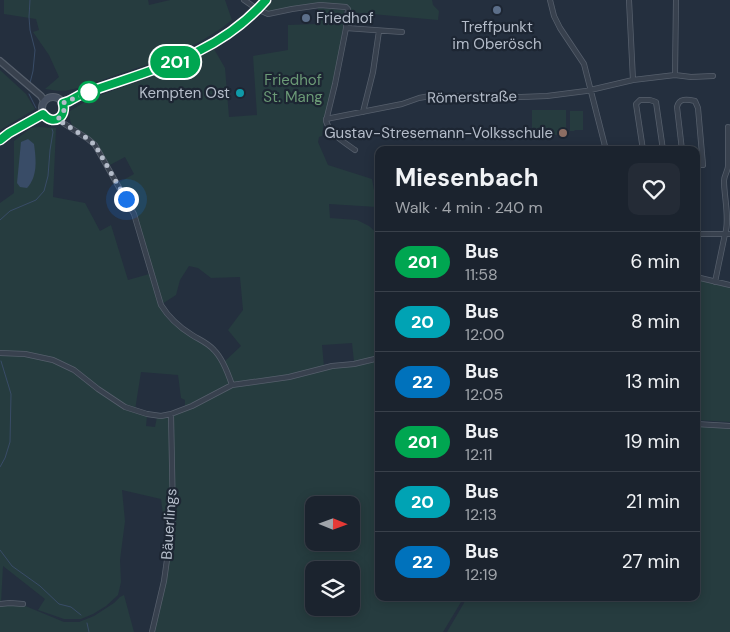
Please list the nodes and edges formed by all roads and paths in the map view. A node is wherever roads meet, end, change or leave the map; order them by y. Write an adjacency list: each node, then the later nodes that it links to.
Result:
1 (244, 0): 6 (street)
2 (266, 0): 6 (main road)
3 (550, 0): 14 (street)
4 (629, 0): 13 (street)
5 (676, 0): 11 (street)
6 (259, 8): 7 (street); 16 (main road)
7 (346, 28): 8 (street); 20 (street)
8 (379, 31): 9 (street); 17 (street)
9 (402, 32)
10 (0, 61): 15 (street)
11 (675, 76): 12 (street, Römerstraße); 13 (street, Römerstraße)
12 (713, 76)
13 (633, 80): 14 (street, Römerstraße)
14 (591, 90): 17 (street, Römerstraße); 23 (street)
15 (44, 101): 16 (main road); 18 (main road)
16 (63, 103): 19 (main road)
17 (363, 112): 20 (street, Römerstraße)
18 (43, 114): 19 (main road); 22 (main road)
19 (57, 119): 37 (street)
20 (326, 119): 27 (street)
21 (728, 127): 29 (street)
22 (0, 140)
23 (605, 146)
24 (642, 146): 25 (street)
25 (662, 146)
26 (682, 146): 28 (street)
27 (355, 150)
28 (700, 165)
29 (727, 189): 31 (street)
30 (700, 234): 31 (street)
31 (728, 234): 33 (street)
32 (700, 278): 33 (street)
33 (715, 282): 34 (street)
34 (730, 285)
35 (0, 353): 38 (street)
36 (375, 359): 37 (street)
37 (232, 385): 38 (street)
38 (171, 414): 43 (street, Bäuerlings)
39 (700, 424): 40 (street)
40 (730, 426)
41 (0, 604): 42 (street)
42 (23, 604)
43 (152, 632)

